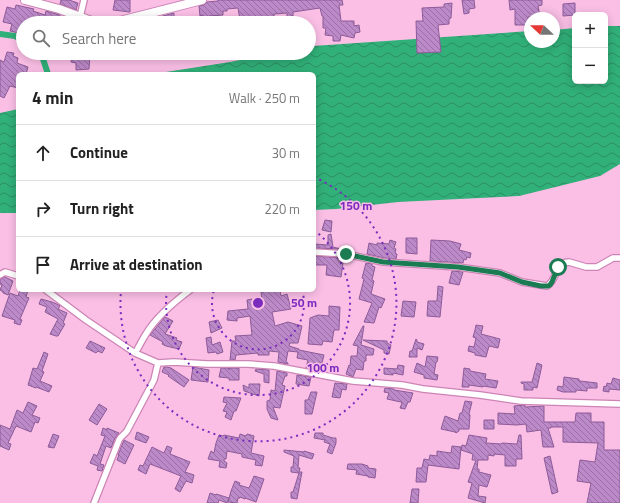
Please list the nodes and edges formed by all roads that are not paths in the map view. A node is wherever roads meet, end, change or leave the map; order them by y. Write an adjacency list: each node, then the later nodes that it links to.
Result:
1 (24, 0): 4 (main road)
2 (84, 0): 6 (street)
3 (202, 0): 7 (main road)
4 (37, 2): 5 (main road)
5 (77, 16)
6 (80, 16)
7 (139, 16)
8 (316, 252): 9 (street)
9 (620, 258)
10 (0, 275): 11 (street)
11 (16, 275)
12 (49, 292): 14 (street)
13 (187, 292): 14 (street)
14 (135, 353): 15 (street)
15 (158, 363): 16 (street); 17 (street)
16 (620, 404)
17 (94, 503)

